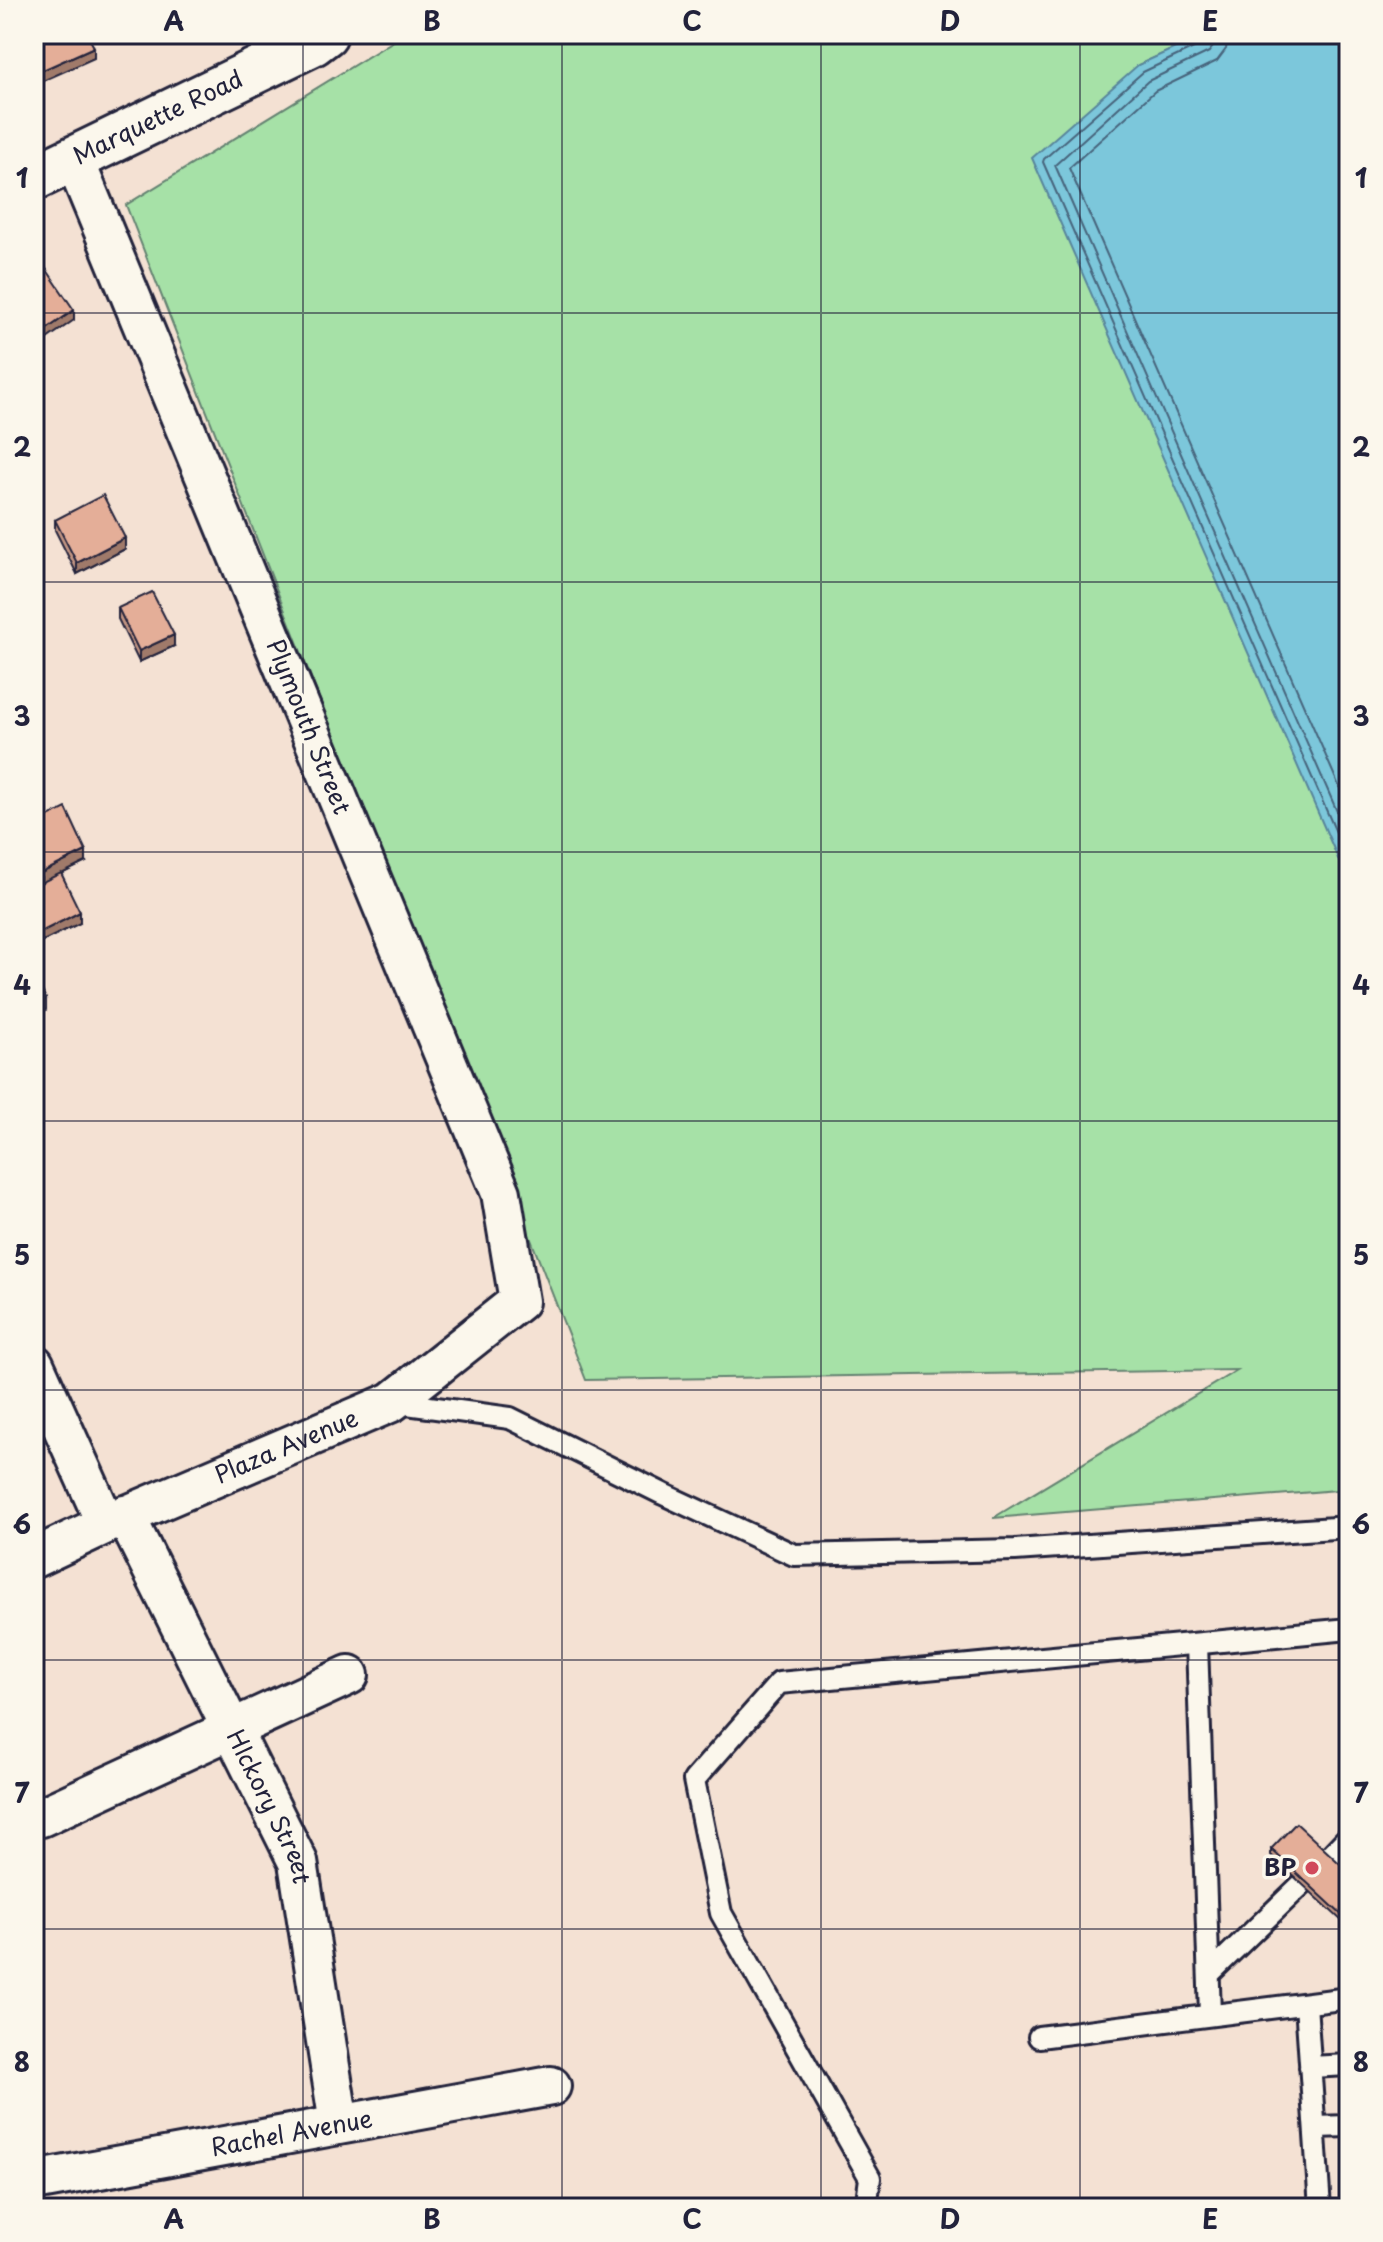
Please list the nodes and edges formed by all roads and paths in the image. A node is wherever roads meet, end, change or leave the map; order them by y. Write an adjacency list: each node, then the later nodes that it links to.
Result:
1 (325, 34): 2 (street, Marquette Road)
2 (74, 159): 3 (street, Marquette Road); 4 (street, Plymouth Street)
3 (34, 178)
4 (519, 1301): 6 (street, Plaza Avenue)
5 (34, 1364): 7 (street)
6 (392, 1402): 7 (street, Plaza Avenue); 8 (lane)
7 (116, 1520): 9 (street, Plaza Avenue); 13 (street, HIckory Street)
8 (1349, 1527)
9 (34, 1558)
10 (1349, 1629): 11 (lane)
11 (1197, 1644): 18 (lane); 30 (lane)
12 (349, 1675): 13 (street)
13 (231, 1728): 14 (street); 26 (street, HIckory Street)
14 (41, 1817)
15 (1349, 1836): 16 (lane)
16 (1328, 1858)
17 (1302, 1884): 18 (lane)
18 (1209, 1974): 21 (lane)
19 (1349, 1998): 20 (lane)
20 (1306, 2004): 21 (lane); 24 (lane)
21 (1210, 2014): 22 (lane)
22 (1039, 2037)
23 (1349, 2065): 24 (lane)
24 (1310, 2067): 28 (lane)
25 (551, 2086): 26 (street, Rachel Avenue)
26 (339, 2124): 29 (street, Rachel Avenue)
27 (1349, 2126): 28 (lane)
28 (1315, 2127): 31 (lane)
29 (34, 2181)
30 (866, 2208)
31 (1320, 2208)

